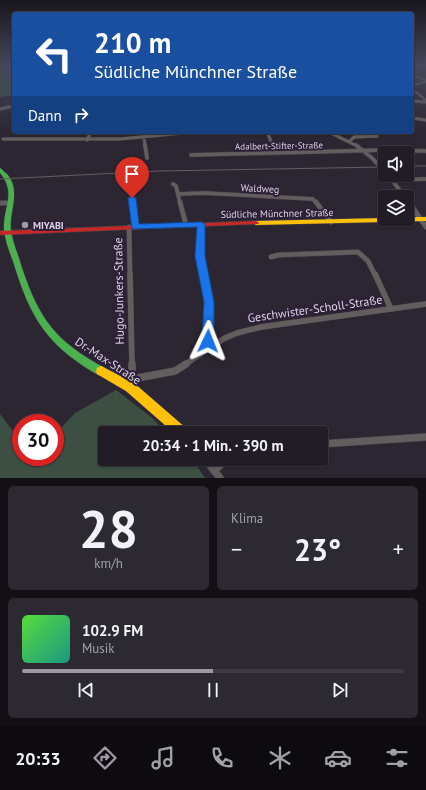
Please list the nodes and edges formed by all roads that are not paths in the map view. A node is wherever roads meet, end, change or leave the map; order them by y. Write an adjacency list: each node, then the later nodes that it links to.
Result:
1 (414, 91): 2 (street)
2 (426, 101): 3 (street)
3 (414, 102)
4 (12, 106): 5 (street)
5 (0, 109)
6 (414, 118): 7 (street)
7 (426, 120)
8 (90, 134): 15 (street)
9 (174, 134): 13 (street)
10 (268, 134): 19 (street)
11 (334, 134): 16 (street)
12 (377, 136): 16 (street)
13 (144, 137): 15 (street); 21 (street)
14 (1, 139): 15 (street)
15 (87, 140)
16 (350, 141): 18 (street)
17 (426, 151): 18 (street, Adalbert-Stifter-Straße)
18 (367, 152): 19 (street, Adalbert-Stifter-Straße); 22 (street)
19 (276, 153): 20 (street, Adalbert-Stifter-Straße)
20 (191, 156)
21 (147, 158)
22 (378, 164)
23 (0, 170): 31 (main road)
24 (414, 180): 25 (street)
25 (426, 180)
26 (394, 182): 29 (street)
27 (173, 184): 30 (street)
28 (131, 186): 38 (street, Hugo-Junkers-Straße)
29 (400, 190)
30 (178, 194): 35 (street, Waldweg); 37 (street)
31 (11, 202): 32 (street); 41 (main road)
32 (0, 203)
33 (414, 208): 34 (street)
34 (423, 219): 35 (main road, Südliche Münchner Straße); 39 (street)
35 (331, 222): 36 (main road, Südliche Münchner Straße)
36 (201, 224): 37 (main road, Südliche Münchner Straße); 45 (street)
37 (186, 225): 38 (main road, Südliche Münchner Straße)
38 (132, 227): 41 (main road, Südliche Münchner Straße); 46 (street, Hugo-Junkers-Straße)
39 (426, 227)
40 (0, 232): 41 (main road, Südliche Münchner Straße)
41 (8, 232): 47 (main road, Dr.-Max-Straße)
42 (271, 257): 44 (street)
43 (426, 304): 44 (street, Geschwister-Scholl-Straße)
44 (391, 309): 45 (street, Geschwister-Scholl-Straße)
45 (212, 347): 46 (street, Geschwister-Scholl-Straße)
46 (132, 378): 47 (street)
47 (129, 387): 48 (main road, Dr.-Max-Straße)
48 (176, 426)
49 (426, 437): 50 (street)
50 (328, 444)
51 (210, 466): 53 (street)
52 (219, 466): 53 (street)
53 (214, 471): 54 (street)
54 (220, 478)

